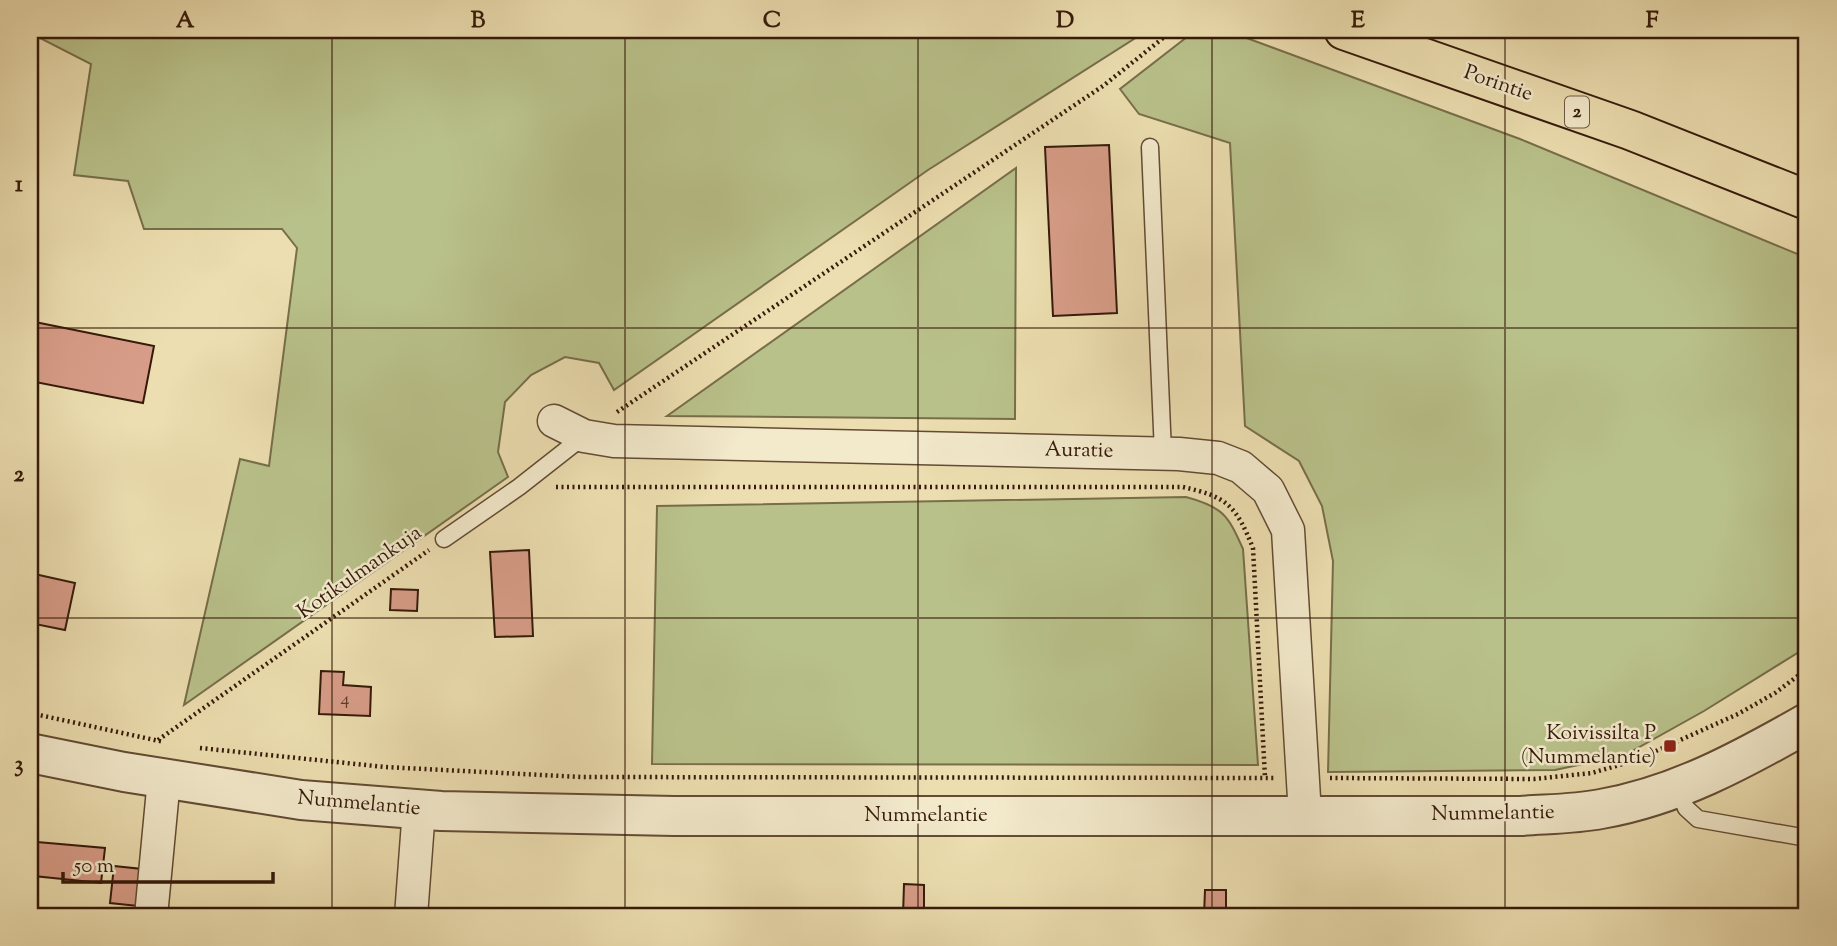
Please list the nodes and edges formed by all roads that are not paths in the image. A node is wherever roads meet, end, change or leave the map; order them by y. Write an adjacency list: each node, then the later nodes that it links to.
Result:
1 (1344, 30): 3 (highway, Porintie / 2)
2 (1150, 147): 6 (lane)
3 (1807, 200)
4 (554, 421): 5 (street, Auratie)
5 (584, 436): 6 (street, Auratie); 7 (lane, Kotikulmankuja)
6 (1163, 453): 12 (street, Auratie)
7 (444, 539)
8 (1807, 723): 11 (street, Nummelantie)
9 (30, 754): 10 (street, Nummelantie)
10 (168, 761): 13 (street, Nummelantie); 15 (street)
11 (1678, 789): 12 (street, Nummelantie); 14 (lane)
12 (1304, 797): 13 (street, Nummelantie)
13 (419, 809): 16 (street)
14 (1807, 838)
15 (150, 916)
16 (411, 916)

